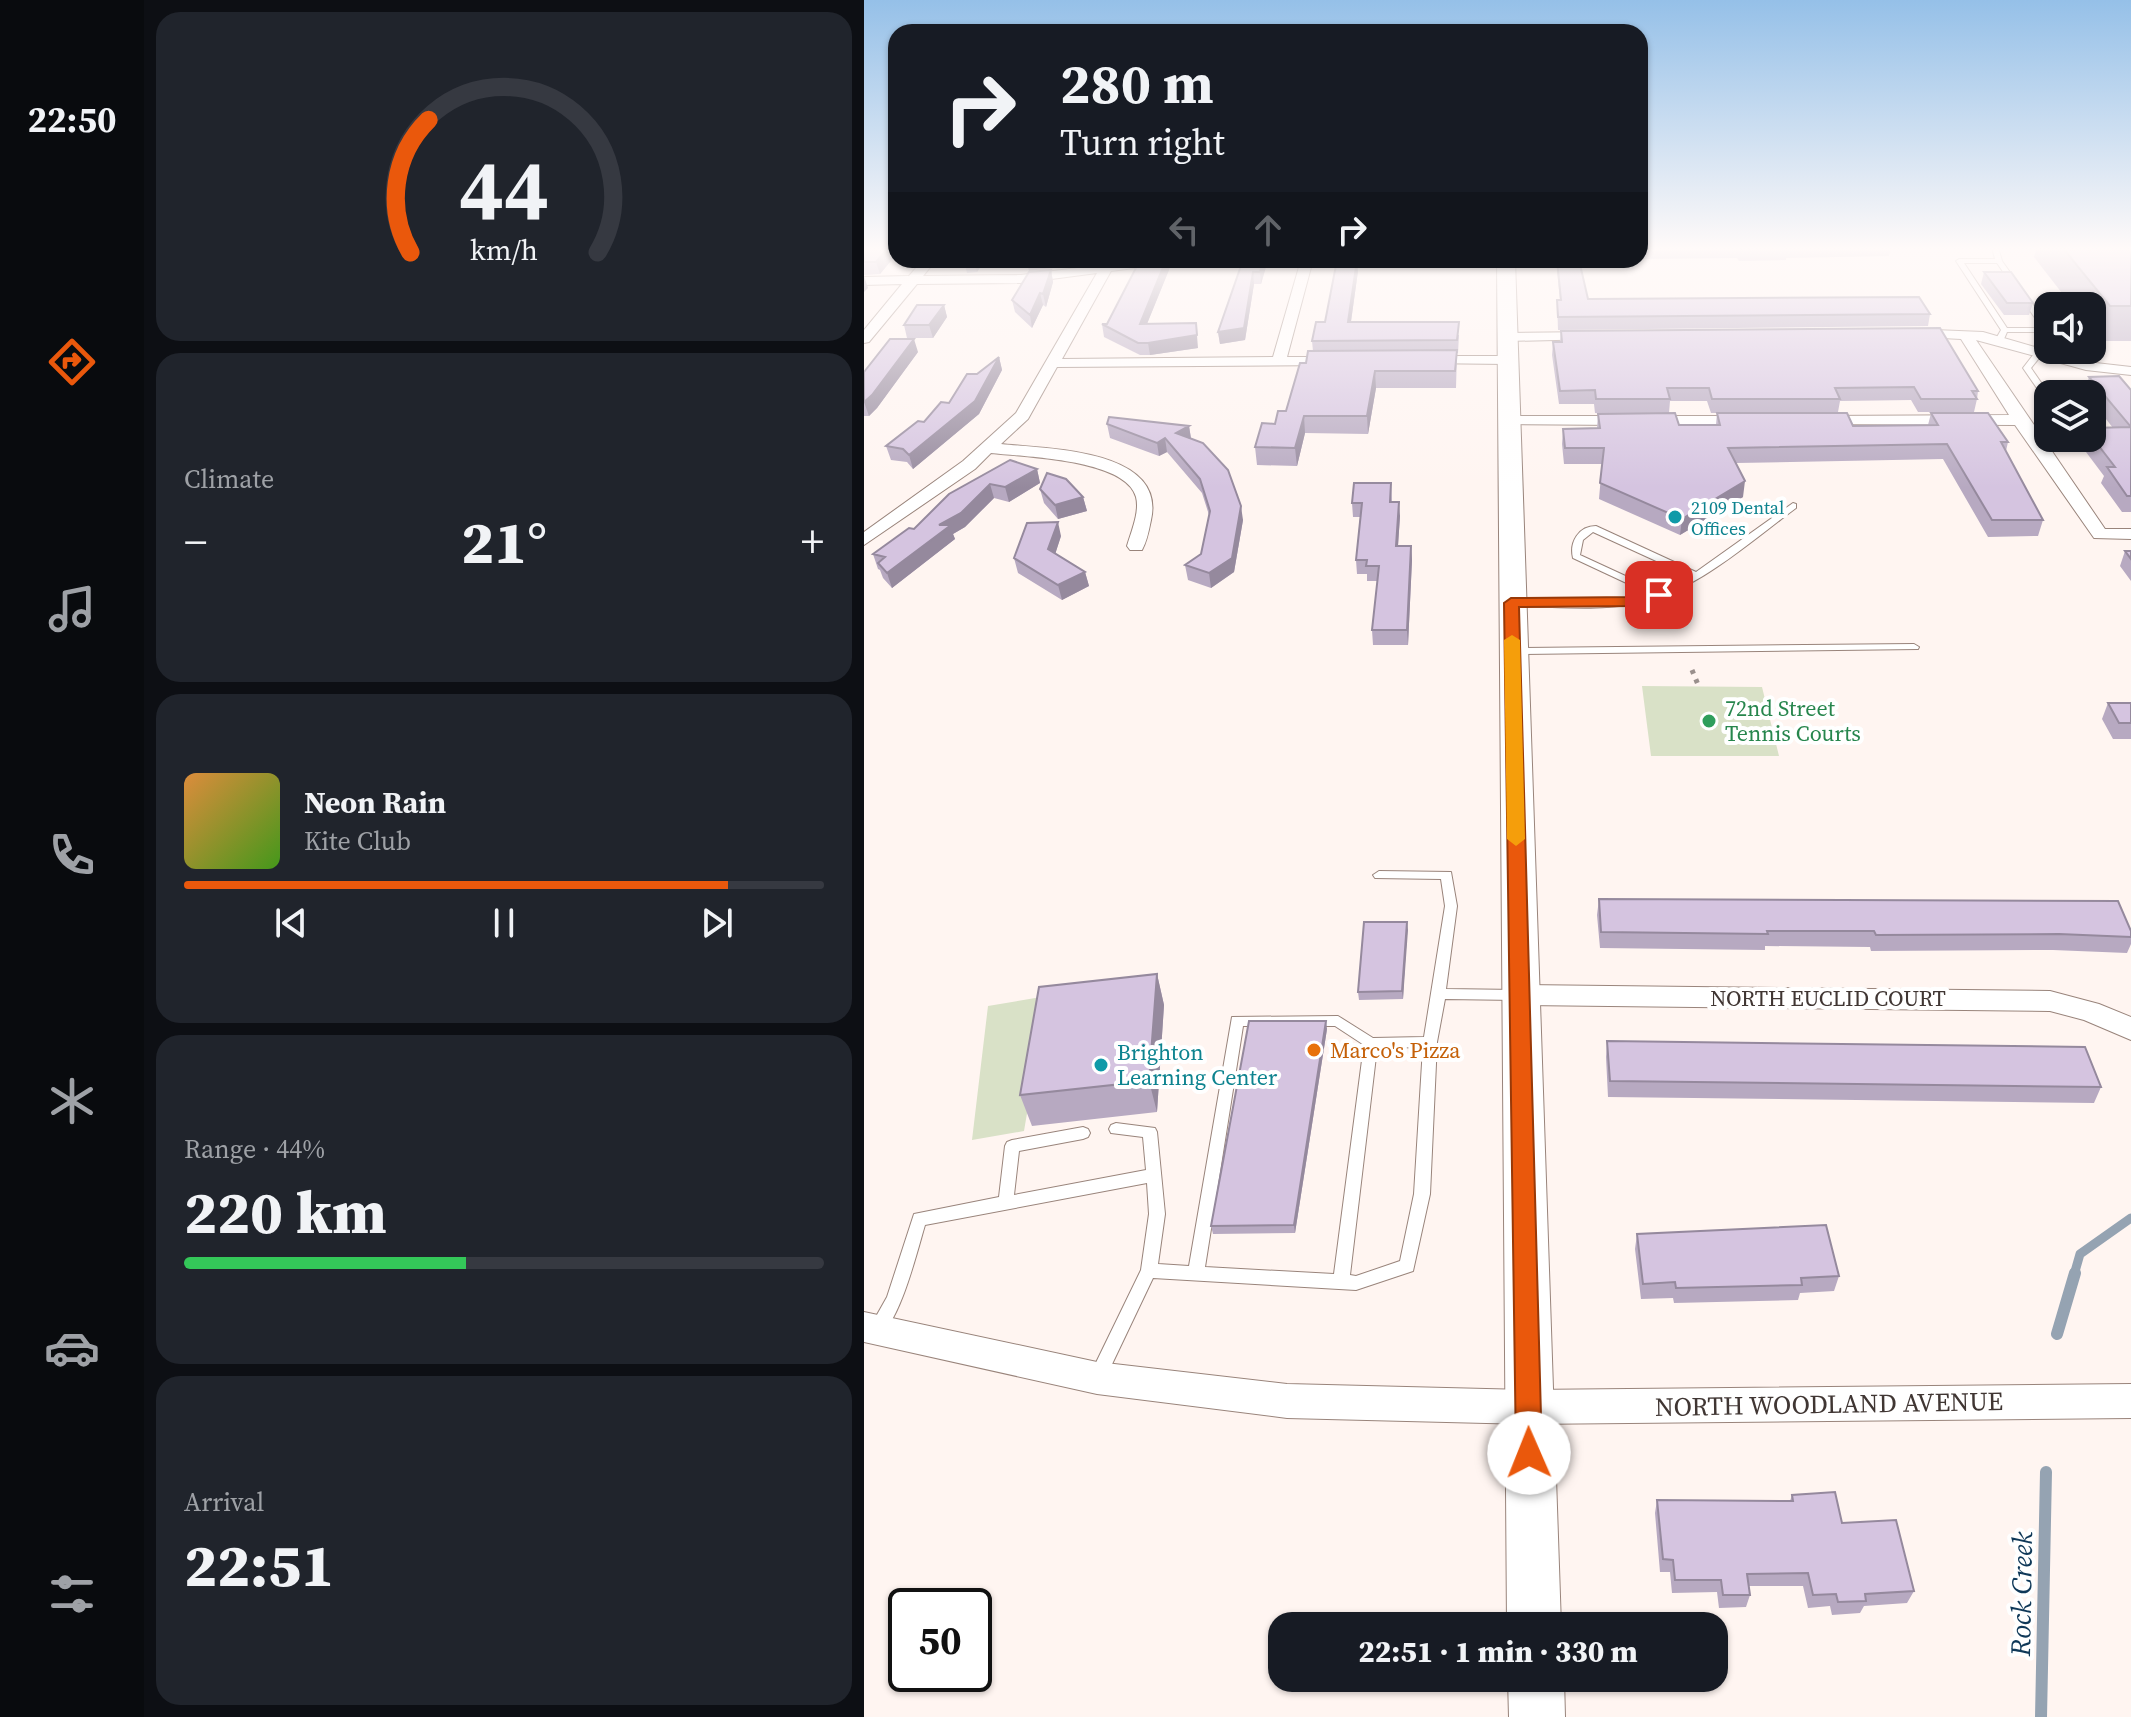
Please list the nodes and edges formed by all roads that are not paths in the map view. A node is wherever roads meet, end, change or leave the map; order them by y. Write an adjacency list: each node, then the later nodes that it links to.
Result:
1 (1074, 327): 17 (street)
2 (1288, 327): 15 (street)
3 (1507, 327): 10 (main road)
4 (1997, 327): 8 (lane)
5 (2045, 327): 8 (lane)
6 (1897, 333): 7 (street)
7 (1965, 334): 8 (street); 21 (street)
8 (2002, 335): 11 (street)
9 (1603, 336): 10 (street)
10 (1507, 348): 13 (street); 22 (main road)
11 (2034, 349)
12 (2034, 359): 20 (lane)
13 (1415, 360)
14 (2131, 360): 19 (street)
15 (1279, 361): 16 (street); 17 (street)
16 (1355, 361)
17 (1054, 363): 25 (street)
18 (2095, 364): 19 (street)
19 (2123, 370)
20 (2035, 380)
21 (2020, 420): 24 (street); 27 (street)
22 (1507, 421): 23 (street); 32 (main road)
23 (1768, 421)
24 (1799, 421)
25 (990, 448): 28 (street); 29 (street)
26 (1793, 506): 30 (lane)
27 (2131, 534)
28 (864, 540)
29 (1136, 546)
30 (1695, 575): 31 (lane); 31 (lane)
31 (1659, 595): 32 (lane)
32 (1511, 603): 34 (main road)
33 (1914, 647): 34 (lane)
34 (1512, 651): 37 (main road)
35 (1379, 875): 36 (lane)
36 (1439, 994): 37 (lane); 39 (lane)
37 (1520, 995): 38 (street, NORTH EUCLID COURT); 51 (main road)
38 (2131, 1029)
39 (1430, 1042): 40 (lane); 47 (lane)
40 (1371, 1043): 46 (lane); 47 (lane)
41 (1116, 1129): 43 (lane)
42 (1083, 1133): 44 (lane)
43 (1154, 1175): 44 (lane); 45 (lane)
44 (1006, 1203): 48 (lane)
45 (1149, 1271): 46 (lane); 49 (lane)
46 (1196, 1274): 47 (lane)
47 (1341, 1282)
48 (870, 1329): 49 (street, NORTH WOODLAND AVENUE)
49 (1097, 1378): 51 (street, NORTH WOODLAND AVENUE)
50 (2131, 1401): 51 (street, NORTH WOODLAND AVENUE)
51 (1528, 1407): 52 (main road)
52 (1534, 1612)
53 (1536, 1692): 54 (main road)
54 (1537, 1717)

